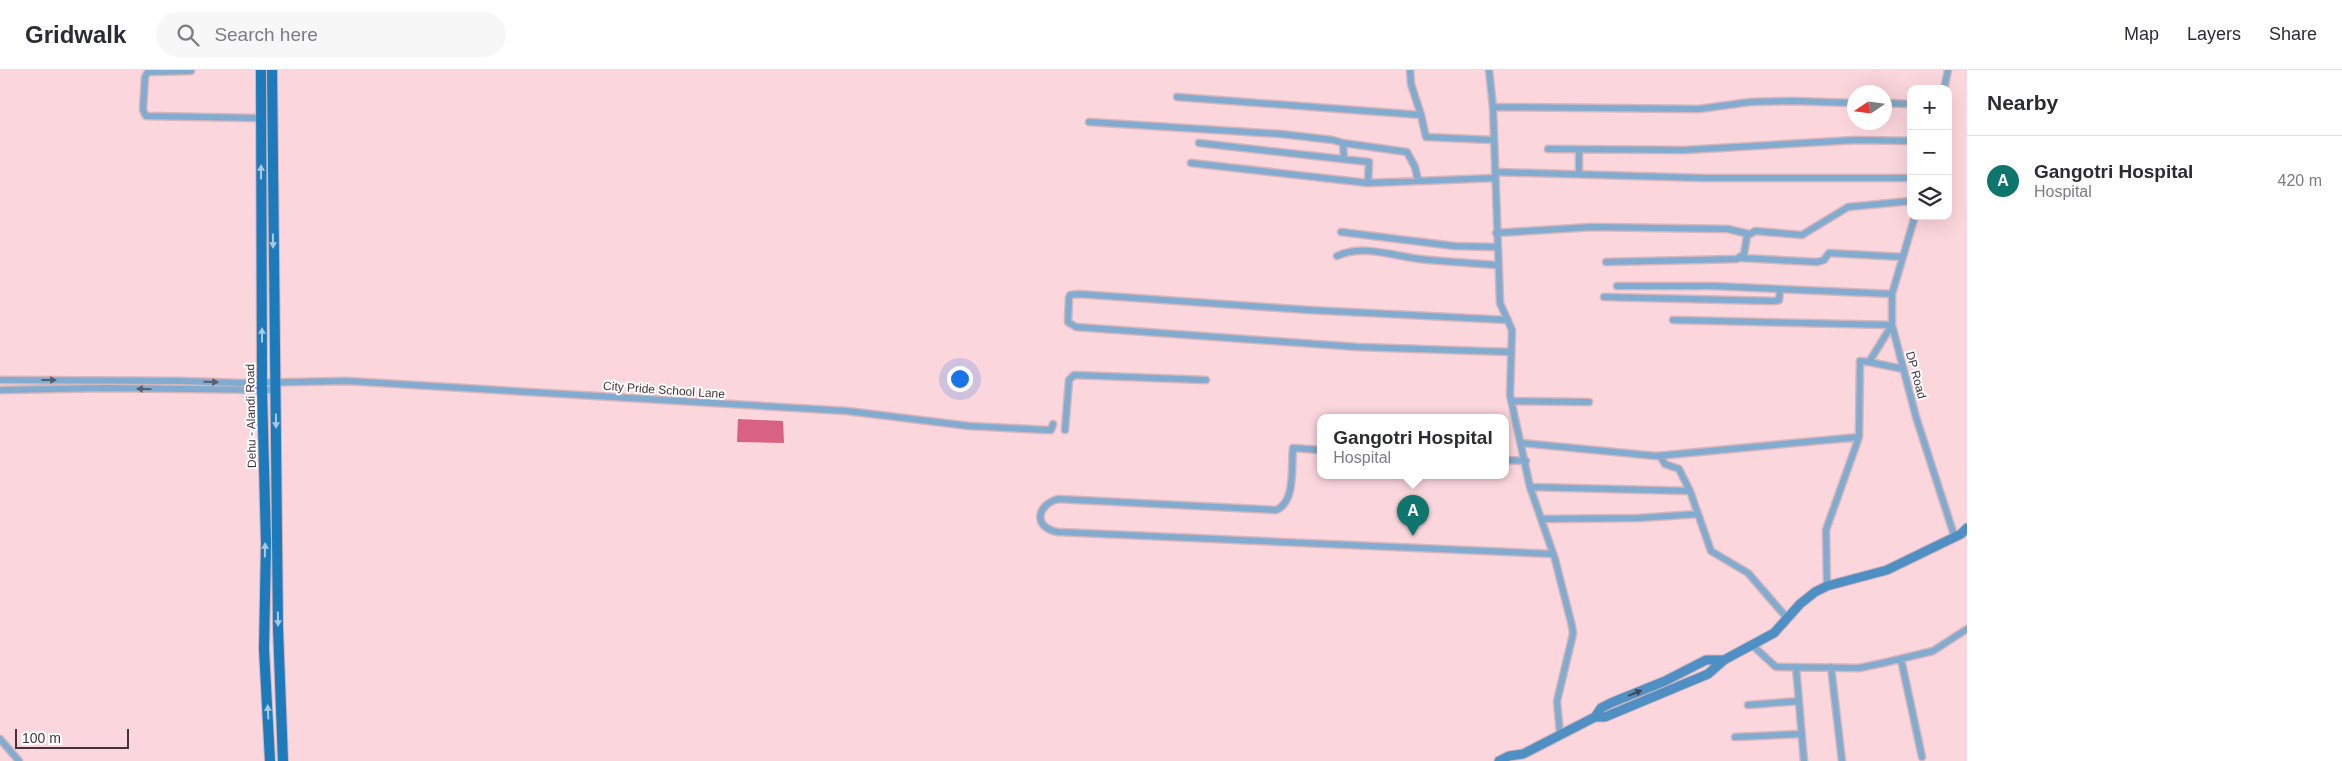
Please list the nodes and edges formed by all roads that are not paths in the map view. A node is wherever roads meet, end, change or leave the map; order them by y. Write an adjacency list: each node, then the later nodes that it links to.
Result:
1 (261, 70): 14 (main road, Dehu - Alandi Road)
2 (272, 70): 53 (main road, Dehu - Alandi Road, one-way to 53)
3 (1410, 70): 13 (street)
4 (1489, 70): 12 (street)
5 (1948, 70): 7 (street)
6 (190, 71): 14 (street)
7 (1945, 85)
8 (1177, 97): 13 (street)
9 (1847, 103): 12 (street)
10 (1892, 103): 11 (street)
11 (1907, 104)
12 (1493, 107): 16 (street)
13 (1421, 115): 16 (street)
14 (261, 118): 52 (main road, Dehu - Alandi Road, one-way to 14)
15 (1089, 122): 19 (street)
16 (1493, 140): 25 (street)
17 (1907, 141): 21 (street)
18 (1198, 143): 22 (street)
19 (1343, 143): 22 (street); 27 (street)
20 (1548, 149): 21 (street)
21 (1579, 150): 24 (street)
22 (1344, 159): 28 (street)
23 (1191, 163): 28 (street)
24 (1579, 173): 25 (street); 26 (street)
25 (1495, 175): 27 (street); 32 (street)
26 (1907, 178)
27 (1418, 180): 28 (street)
28 (1368, 183)
29 (1907, 201): 33 (street)
30 (1914, 220): 36 (street, DP Road)
31 (1341, 232): 34 (street)
32 (1496, 233): 33 (street); 34 (street)
33 (1749, 234): 37 (street)
34 (1496, 247): 39 (street)
35 (1337, 256): 39 (street)
36 (1903, 257): 37 (street); 42 (street, DP Road)
37 (1741, 258): 38 (street)
38 (1606, 262)
39 (1497, 264): 44 (street)
40 (1617, 286): 41 (street)
41 (1780, 289): 42 (street); 43 (street)
42 (1892, 294): 46 (street, DP Road)
43 (1604, 297)
44 (1508, 320): 47 (street); 47 (street)
45 (1673, 320): 46 (street)
46 (1892, 325): 48 (street); 49 (street, DP Road)
47 (1511, 352): 55 (street)
48 (1869, 362): 49 (street); 59 (street)
49 (1903, 369): 69 (street, DP Road)
50 (0, 380): 52 (street, one-way to 52)
51 (1206, 380): 58 (street)
52 (262, 386): 53 (street, City Pride School Lane); 54 (street, one-way to 54); 87 (main road, Dehu - Alandi Road, one-way to 52)
53 (275, 386): 57 (street, City Pride School Lane); 88 (main road, Dehu - Alandi Road, one-way to 88)
54 (0, 390)
55 (1512, 401): 56 (street); 60 (street)
56 (1590, 402)
57 (1052, 427)
58 (1065, 430)
59 (1859, 437): 62 (street); 71 (street)
60 (1521, 443): 62 (street); 64 (street)
61 (1317, 450): 70 (street)
62 (1660, 456): 66 (street)
63 (1509, 460): 64 (street)
64 (1526, 461): 65 (street)
65 (1530, 487): 66 (street); 68 (street)
66 (1690, 490): 67 (street)
67 (1698, 514): 68 (street); 72 (street)
68 (1541, 519): 70 (street)
69 (1962, 534): 71 (street)
70 (1553, 554): 80 (street)
71 (1827, 586): 72 (street)
72 (1787, 618): 74 (street)
73 (1967, 629): 75 (street)
74 (1752, 645): 76 (street); 80 (street)
75 (1901, 659): 77 (street); 85 (street)
76 (1796, 667): 77 (street); 78 (street)
77 (1832, 667): 91 (street)
78 (1799, 701): 79 (street); 81 (street)
79 (1748, 705)
80 (1560, 734): 84 (street)
81 (1802, 734): 82 (street); 90 (street)
82 (1735, 737)
83 (0, 740): 86 (street)
84 (1521, 757): 89 (street)
85 (1922, 757)
86 (19, 761)
87 (270, 761)
88 (283, 761)
89 (1499, 761)
90 (1804, 761)
91 (1842, 761)

